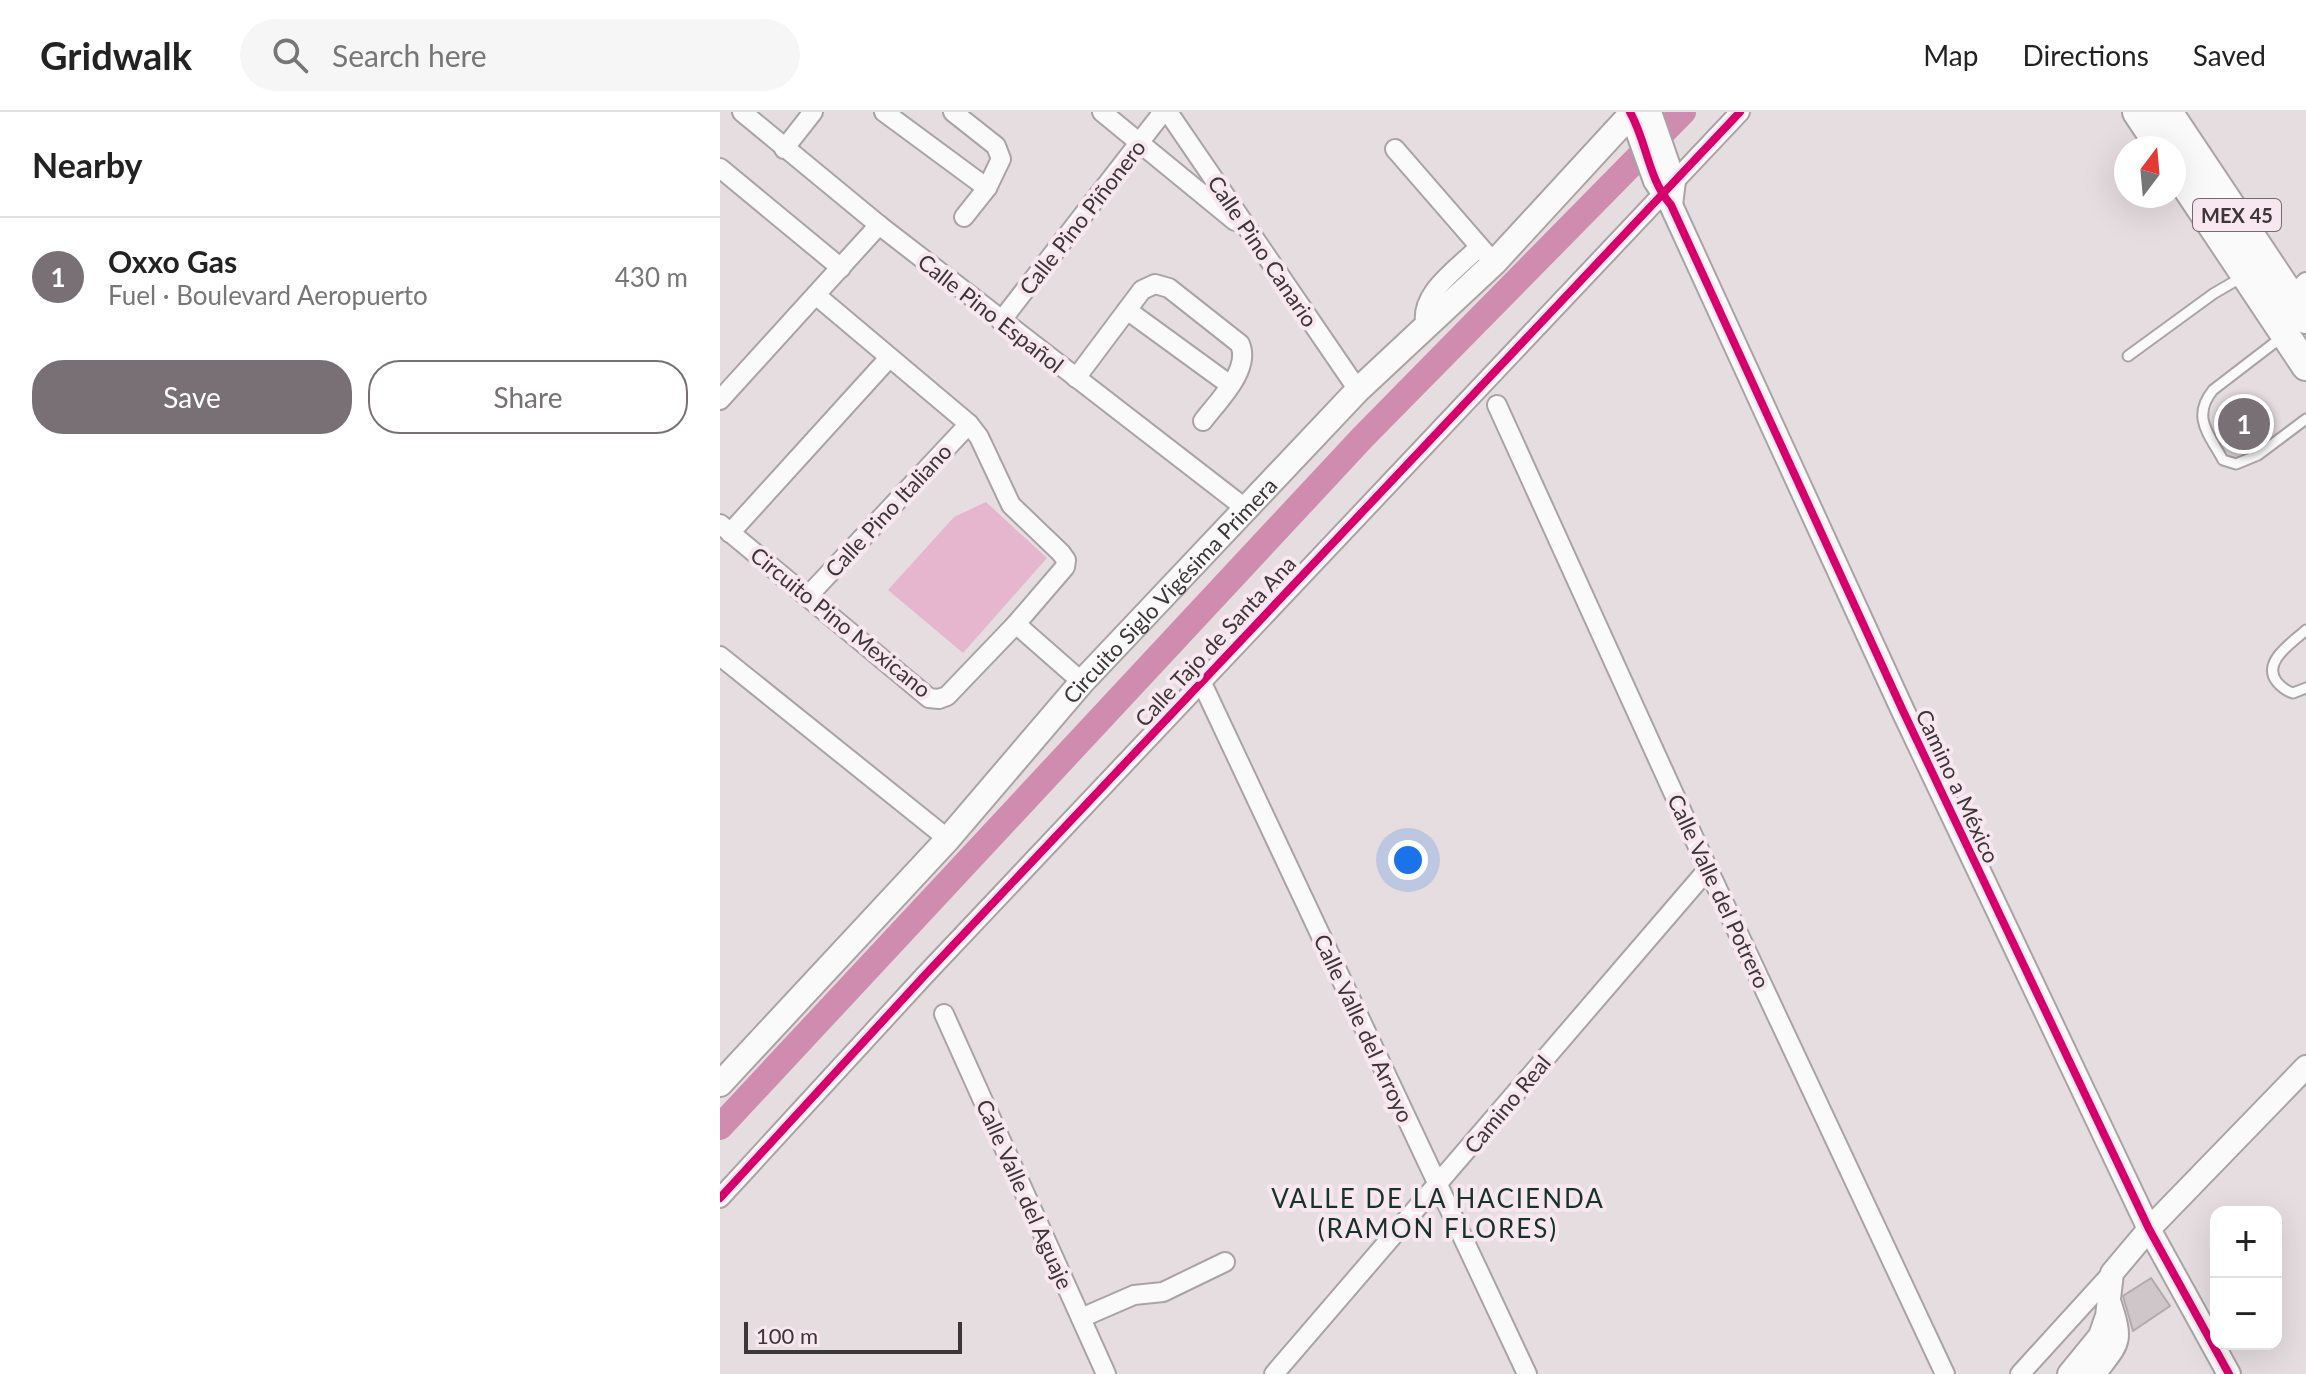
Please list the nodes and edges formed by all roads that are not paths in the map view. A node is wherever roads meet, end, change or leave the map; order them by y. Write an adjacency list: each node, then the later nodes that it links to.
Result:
1 (742, 112): 13 (street, Calle Pino Español)
2 (813, 112): 13 (street)
3 (884, 112): 18 (street)
4 (953, 112): 18 (street)
5 (1102, 112): 12 (street)
6 (1166, 112): 12 (street, Calle Pino Piñonero); 21 (street, Calle Pino Canario)
7 (1740, 112): 17 (street, Calle Tajo de Santa Ana)
8 (2137, 112): 11 (highway)
9 (2168, 112): 26 (highway, MEX 45)
10 (1639, 116): 17 (street, Camino a México); 22 (main road, Circuito Siglo Vigésima Primera)
11 (2153, 136)
12 (1140, 143): 21 (street); 28 (street, Calle Pino Piñonero)
13 (784, 149): 20 (street, Calle Pino Español)
14 (1395, 149): 22 (street)
15 (720, 168): 23 (street)
16 (2186, 186): 24 (highway, MEX 45)
17 (1667, 187): 46 (street, Calle Tajo de Santa Ana); 56 (street, Camino a México)
18 (987, 188): 19 (street)
19 (964, 217)
20 (879, 225): 23 (street); 28 (street, Calle Pino Español)
21 (1253, 235): 34 (street, Calle Pino Canario)
22 (1486, 255): 34 (main road, Circuito Siglo Vigésima Primera)
23 (841, 268): 25 (street)
24 (2245, 276): 26 (highway, MEX 45); 29 (lane)
25 (817, 296): 30 (street, Circuito Pino Mexicano); 35 (street)
26 (2297, 308): 31 (highway, MEX 45); 37 (lane)
27 (1127, 310): 32 (street); 33 (street); 33 (street)
28 (1001, 321): 32 (street, Calle Pino Español)
29 (2128, 356)
30 (889, 358): 39 (street, Circuito Pino Mexicano); 41 (street)
31 (2306, 366)
32 (1076, 378): 40 (street, Calle Pino Español)
33 (1230, 385): 38 (street)
34 (1358, 390): 40 (main road, Circuito Siglo Vigésima Primera)
35 (720, 400)
36 (1497, 405): 50 (street, Calle Valle del Potrero)
37 (2306, 419)
38 (1203, 421)
39 (969, 424): 42 (street, Calle Pino Italiano); 43 (street, Circuito Pino Mexicano)
40 (1245, 508): 47 (main road, Circuito Siglo Vigésima Primera)
41 (725, 529): 42 (street, Circuito Pino Mexicano)
42 (808, 596): 43 (street, Circuito Pino Mexicano)
43 (1016, 624): 47 (street)
44 (2306, 630): 48 (lane)
45 (720, 656): 49 (street)
46 (1201, 681): 54 (street, Calle Valle del Arroyo); 55 (street, Calle Tajo de Santa Ana)
47 (1082, 682): 49 (main road, Circuito Siglo Vigésima Primera)
48 (2306, 688)
49 (948, 839): 53 (main road, Circuito Siglo Vigésima Primera)
50 (1708, 869): 54 (street, Camino Real); 65 (street, Calle Valle del Potrero)
51 (944, 1014): 60 (street, Calle Valle del Aguaje)
52 (2306, 1067): 56 (street)
53 (720, 1084)
54 (1439, 1185): 63 (street, Camino Real); 64 (street, Calle Valle del Arroyo)
55 (720, 1198)
56 (2149, 1229): 58 (street); 61 (street, Camino a México)
57 (1225, 1262): 60 (street)
58 (2112, 1273): 59 (street); 66 (street)
59 (2109, 1301): 67 (street); 68 (street)
60 (1081, 1318): 62 (street, Calle Valle del Aguaje)
61 (2225, 1372)
62 (1106, 1374)
63 (1274, 1374)
64 (1527, 1374)
65 (1945, 1374)
66 (2020, 1374)
67 (2069, 1374)
68 (2094, 1374)

